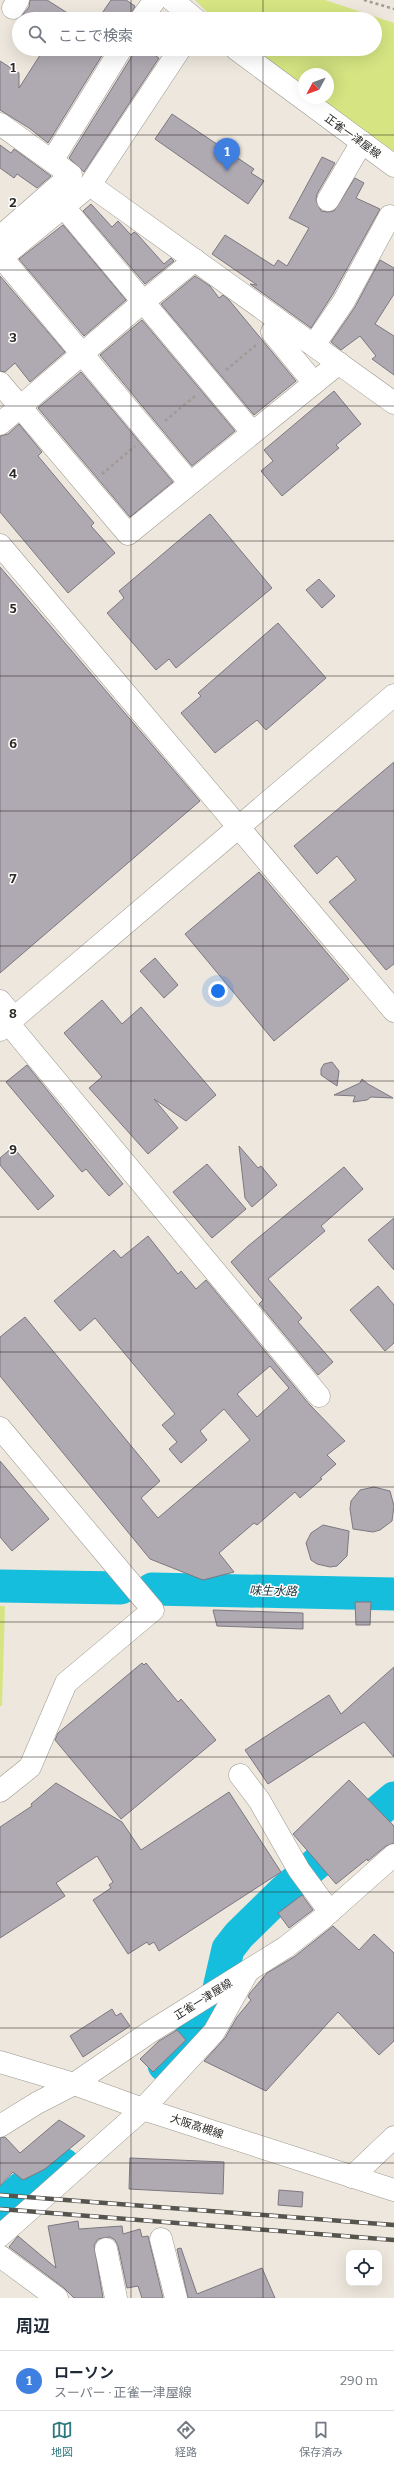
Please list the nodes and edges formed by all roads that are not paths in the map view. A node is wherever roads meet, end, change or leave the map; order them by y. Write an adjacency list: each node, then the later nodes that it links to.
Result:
1 (154, 0): 3 (street)
2 (172, 0): 4 (street)
3 (146, 12)
4 (187, 12)
5 (117, 56): 10 (street)
6 (175, 56): 12 (street)
7 (245, 56): 9 (street, 正雀一津屋線)
8 (0, 124): 10 (street)
9 (362, 142): 11 (street, 正雀一津屋線); 13 (street)
10 (52, 161): 16 (street)
11 (394, 166)
12 (90, 185): 14 (street); 17 (street)
13 (328, 200)
14 (63, 206): 16 (street); 18 (street)
15 (390, 216): 20 (street)
16 (1, 252): 21 (street)
17 (195, 260): 18 (street); 20 (street)
18 (143, 302): 21 (street); 28 (street)
19 (272, 332): 24 (street)
20 (314, 345): 22 (street)
21 (81, 354): 26 (street); 29 (street)
22 (339, 363): 24 (street); 25 (street)
23 (0, 383): 26 (street)
24 (314, 383): 28 (street)
25 (394, 403)
26 (19, 407): 27 (street); 29 (street)
27 (0, 424)
28 (252, 432): 29 (street)
29 (190, 483)
30 (0, 545): 32 (street)
31 (394, 695): 32 (street)
32 (239, 827): 34 (street); 35 (street)
33 (0, 1001): 35 (street)
34 (394, 1011)
35 (7, 1024): 36 (street)
36 (319, 1396)
37 (0, 1428): 39 (street)
38 (240, 1775): 41 (street)
39 (0, 1791)
40 (394, 1855): 41 (street, 正雀一津屋線)
41 (330, 1912): 42 (street, 正雀一津屋線)
42 (248, 1971): 44 (street, 正雀一津屋線); 45 (street)
43 (0, 2062): 44 (street, 大阪高槻線)
44 (74, 2084): 45 (street, 大阪高槻線); 46 (street, 正雀一津屋線)
45 (143, 2109): 48 (street, 大阪高槻線); 50 (street)
46 (0, 2126)
47 (394, 2137): 48 (street)
48 (352, 2177): 49 (street, 大阪高槻線)
49 (394, 2190)
50 (0, 2236)
51 (160, 2239): 56 (street)
52 (106, 2249): 55 (street)
53 (0, 2256): 54 (street)
54 (57, 2298)
55 (116, 2298)
56 (176, 2298)

